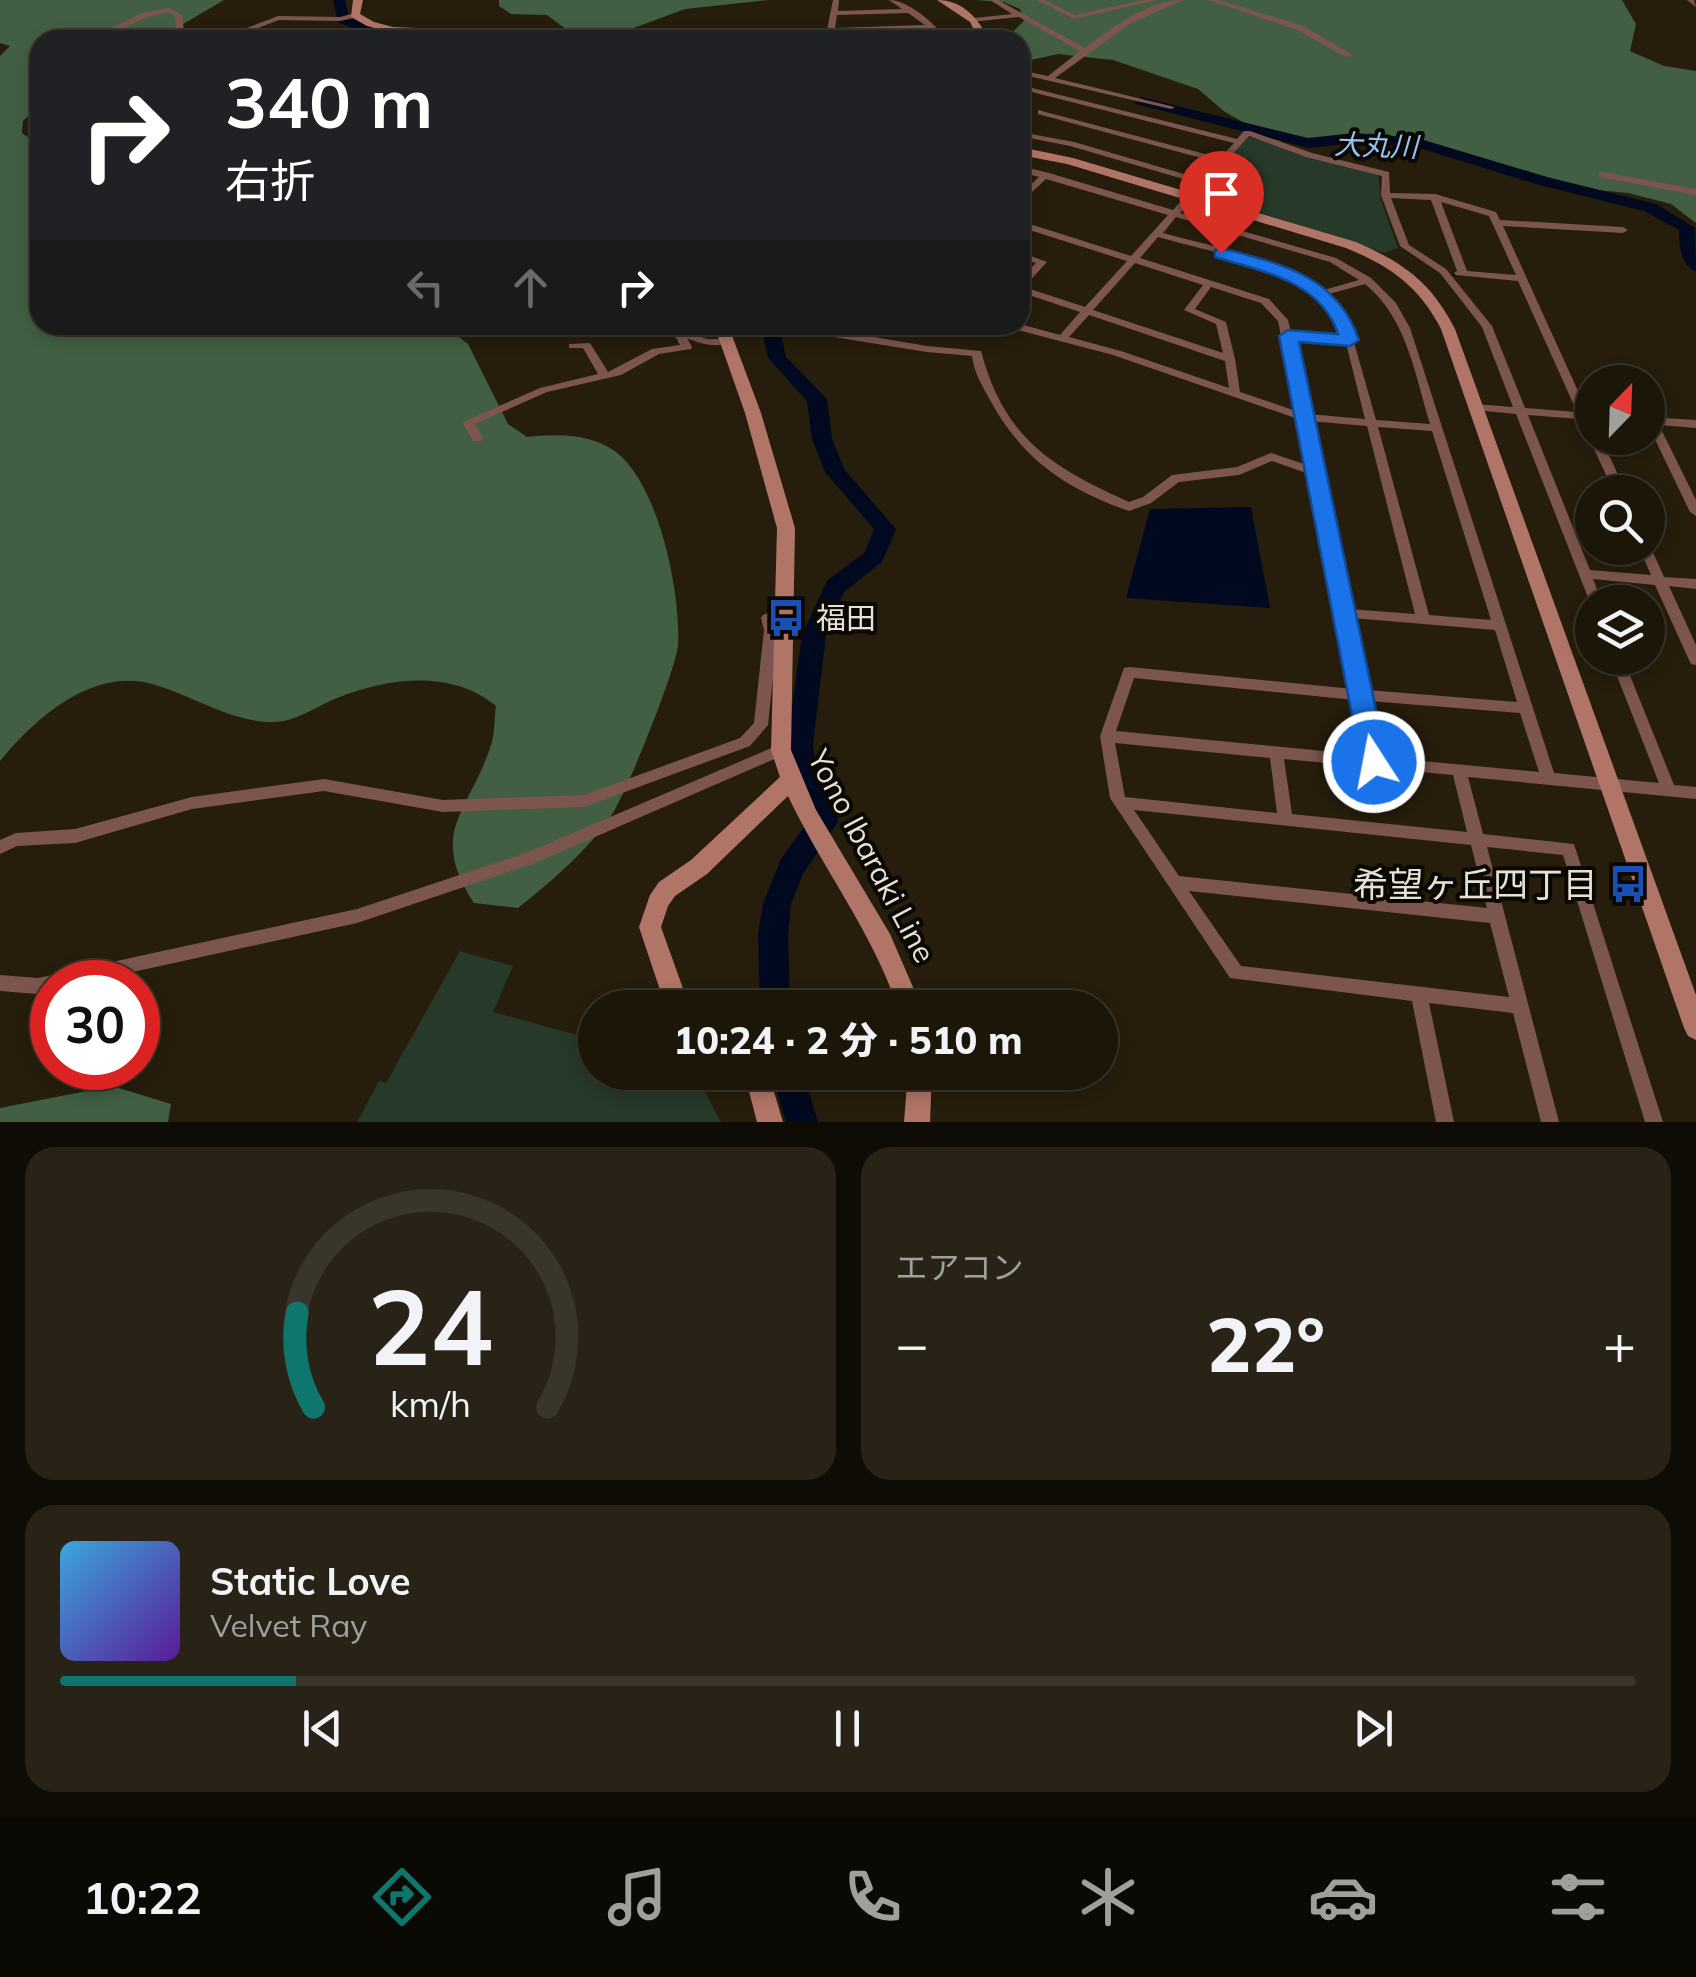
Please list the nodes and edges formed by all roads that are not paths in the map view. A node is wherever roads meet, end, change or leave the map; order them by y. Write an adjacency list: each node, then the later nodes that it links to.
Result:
1 (358, 0): 14 (street)
2 (836, 0): 13 (street)
3 (892, 0): 12 (street)
4 (942, 0): 16 (street)
5 (993, 0): 15 (street)
6 (1040, 0): 7 (street)
7 (1154, 0)
8 (1181, 0): 26 (street)
9 (1212, 0): 27 (street)
10 (1690, 0): 11 (street)
11 (1696, 5)
12 (910, 11): 13 (street); 17 (street)
13 (834, 12): 22 (street)
14 (355, 15): 20 (street); 21 (street)
15 (1018, 15): 16 (street); 26 (street)
16 (974, 20): 25 (street)
17 (932, 27): 23 (street); 24 (street)
18 (113, 30): 19 (street)
19 (180, 30)
20 (246, 30)
21 (386, 30)
22 (831, 30)
23 (894, 30)
24 (933, 30)
25 (979, 30)
26 (1084, 50): 29 (street)
27 (1349, 56)
28 (1030, 74): 29 (street)
29 (1050, 77): 32 (street)
30 (1030, 89): 31 (street)
31 (1048, 92): 33 (street); 36 (street)
32 (1172, 108)
33 (1041, 112): 35 (street); 38 (street)
34 (1030, 136): 35 (street)
35 (1033, 136): 43 (street)
36 (1240, 142): 38 (street); 45 (street)
37 (1030, 153): 43 (street)
38 (1222, 161): 43 (street)
39 (1030, 172): 41 (street)
40 (1602, 175): 44 (street)
41 (1046, 176): 42 (street); 47 (street)
42 (1030, 189)
43 (1197, 189): 47 (street); 77 (street)
44 (1696, 192)
45 (1385, 194): 46 (street); 54 (street)
46 (1435, 198): 48 (street); 55 (street)
47 (1176, 212): 51 (street); 58 (street)
48 (1497, 222): 50 (street); 57 (street)
49 (1030, 227): 53 (street)
50 (1623, 230)
51 (1157, 234): 53 (street); 61 (street)
52 (1030, 258): 56 (street)
53 (1134, 259): 59 (street); 62 (street)
54 (1442, 271): 55 (street); 78 (street)
55 (1463, 273): 57 (street)
56 (1030, 276)
57 (1522, 278): 75 (street)
58 (1368, 280): 61 (street); 84 (street)
59 (1208, 284): 69 (street); 73 (street)
60 (1030, 291): 62 (street)
61 (1323, 293): 71 (street)
62 (1087, 311): 70 (street); 73 (street)
63 (1030, 330): 70 (street)
64 (679, 335): 74 (street)
65 (687, 335): 66 (street)
66 (720, 335)
67 (725, 335): 103 (street, Yono Ibaraki Line)
68 (853, 335): 87 (street)
69 (1288, 336): 71 (street); 80 (street)
70 (1063, 338): 76 (street)
71 (1350, 340): 82 (street)
72 (573, 346): 74 (street)
73 (1230, 359): 76 (street)
74 (604, 376): 85 (street)
75 (1575, 387)
76 (1236, 394): 80 (street)
77 (1475, 408): 78 (street); 109 (street)
78 (1521, 411): 79 (street); 90 (street)
79 (1575, 415)
80 (1303, 418): 82 (street); 87 (street)
81 (1665, 422): 83 (street)
82 (1370, 423): 84 (street); 96 (street)
83 (1696, 424)
84 (1437, 428): 97 (street)
85 (477, 438)
86 (1665, 452): 88 (street)
87 (1315, 472): 94 (street)
88 (1696, 512)
89 (1653, 565): 91 (street)
90 (1584, 574): 91 (street); 93 (street)
91 (1660, 580): 92 (street); 98 (street)
92 (1696, 584)
93 (1589, 585)
94 (1344, 613): 96 (street); 100 (street)
95 (768, 618): 115 (street)
96 (1423, 619): 97 (street)
97 (1500, 626): 101 (street)
98 (1696, 660)
99 (1624, 675): 110 (street)
100 (1361, 695): 101 (street); 102 (street); 105 (street)
101 (1526, 708): 107 (street)
102 (1107, 736): 104 (street); 112 (street)
103 (781, 750): 108 (street, Yono Ibaraki Line); 118 (street)
104 (1276, 752): 105 (street); 113 (street)
105 (1374, 762): 106 (street)
106 (1459, 770): 107 (street); 114 (street)
107 (1548, 778): 109 (street)
108 (789, 782): 121 (street); 122 (street, Yono Ibaraki Line)
109 (1610, 784): 110 (street); 125 (street)
110 (1669, 790): 111 (street)
111 (1696, 793)
112 (1122, 803): 113 (street); 116 (street)
113 (1285, 820): 114 (street)
114 (1477, 840): 117 (street); 132 (street)
115 (0, 846)
116 (1176, 882): 117 (street); 123 (street)
117 (1497, 916): 124 (street)
118 (157, 960)
119 (0, 983): 120 (street)
120 (30, 985)
121 (672, 990)
122 (903, 990)
123 (1418, 994): 124 (street); 130 (street)
124 (1520, 1006): 131 (street)
125 (1696, 1028)
126 (761, 1090): 128 (street)
127 (919, 1090): 129 (street)
128 (770, 1122)
129 (917, 1122)
130 (1445, 1122)
131 (1550, 1122)
132 (1654, 1122)

